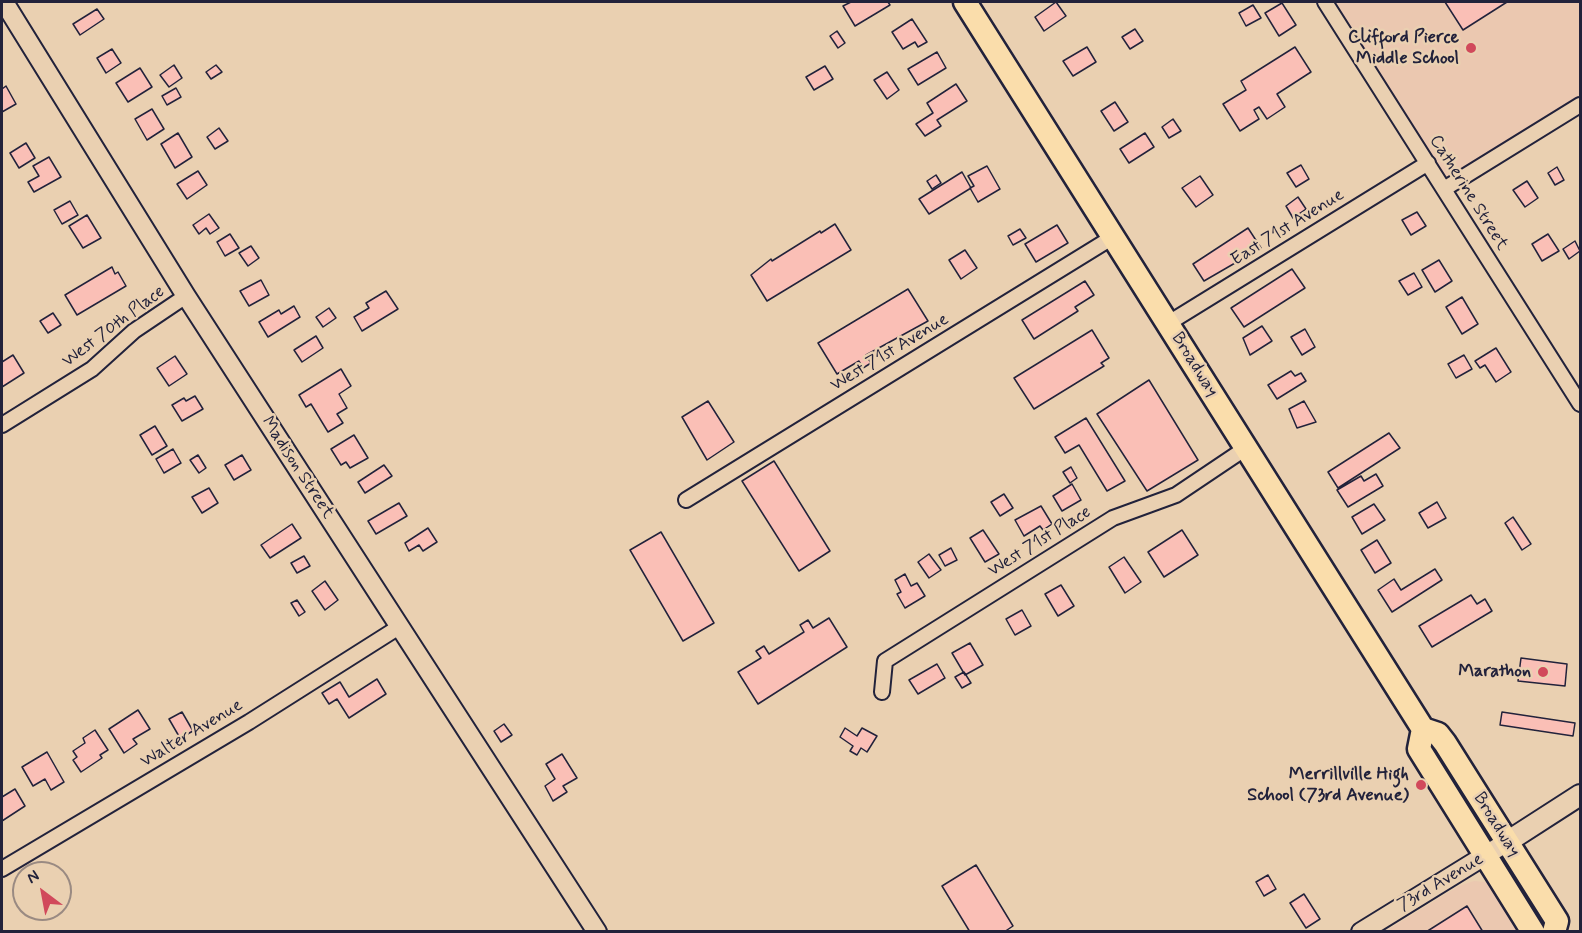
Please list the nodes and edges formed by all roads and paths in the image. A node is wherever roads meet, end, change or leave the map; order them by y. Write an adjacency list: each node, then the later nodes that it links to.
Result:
1 (4, 2): 8 (street, Madison Street)
2 (965, 2): 7 (main road, Broadway)
3 (1325, 2): 5 (street, Catherine Street)
4 (1581, 105): 6 (street)
5 (1428, 163): 6 (street, Catherine Street); 9 (street, East 71st Avenue)
6 (1444, 189): 10 (street, Catherine Street)
7 (1113, 237): 9 (main road, Broadway); 13 (street, West 71st Avenue)
8 (186, 296): 11 (street, West 70th Place); 14 (street, Madison Street)
9 (1167, 324): 12 (main road, Broadway)
10 (1581, 404)
11 (2, 425)
12 (1246, 448): 15 (street, West 71st Place); 16 (main road, Broadway)
13 (686, 500)
14 (399, 627): 20 (street, Walter Avenue); 21 (street, Madison Street)
15 (882, 692)
16 (1423, 729): 18 (main road, Broadway); 19 (main road, Broadway)
17 (1581, 795): 18 (main road, 73rd Avenue)
18 (1507, 842): 19 (street, 73rd Avenue); 24 (main road, Broadway)
19 (1485, 855): 22 (street, 73rd Avenue); 23 (main road, Broadway)
20 (2, 869)
21 (597, 932)
22 (1361, 932)
23 (1533, 932)
24 (1554, 932)

